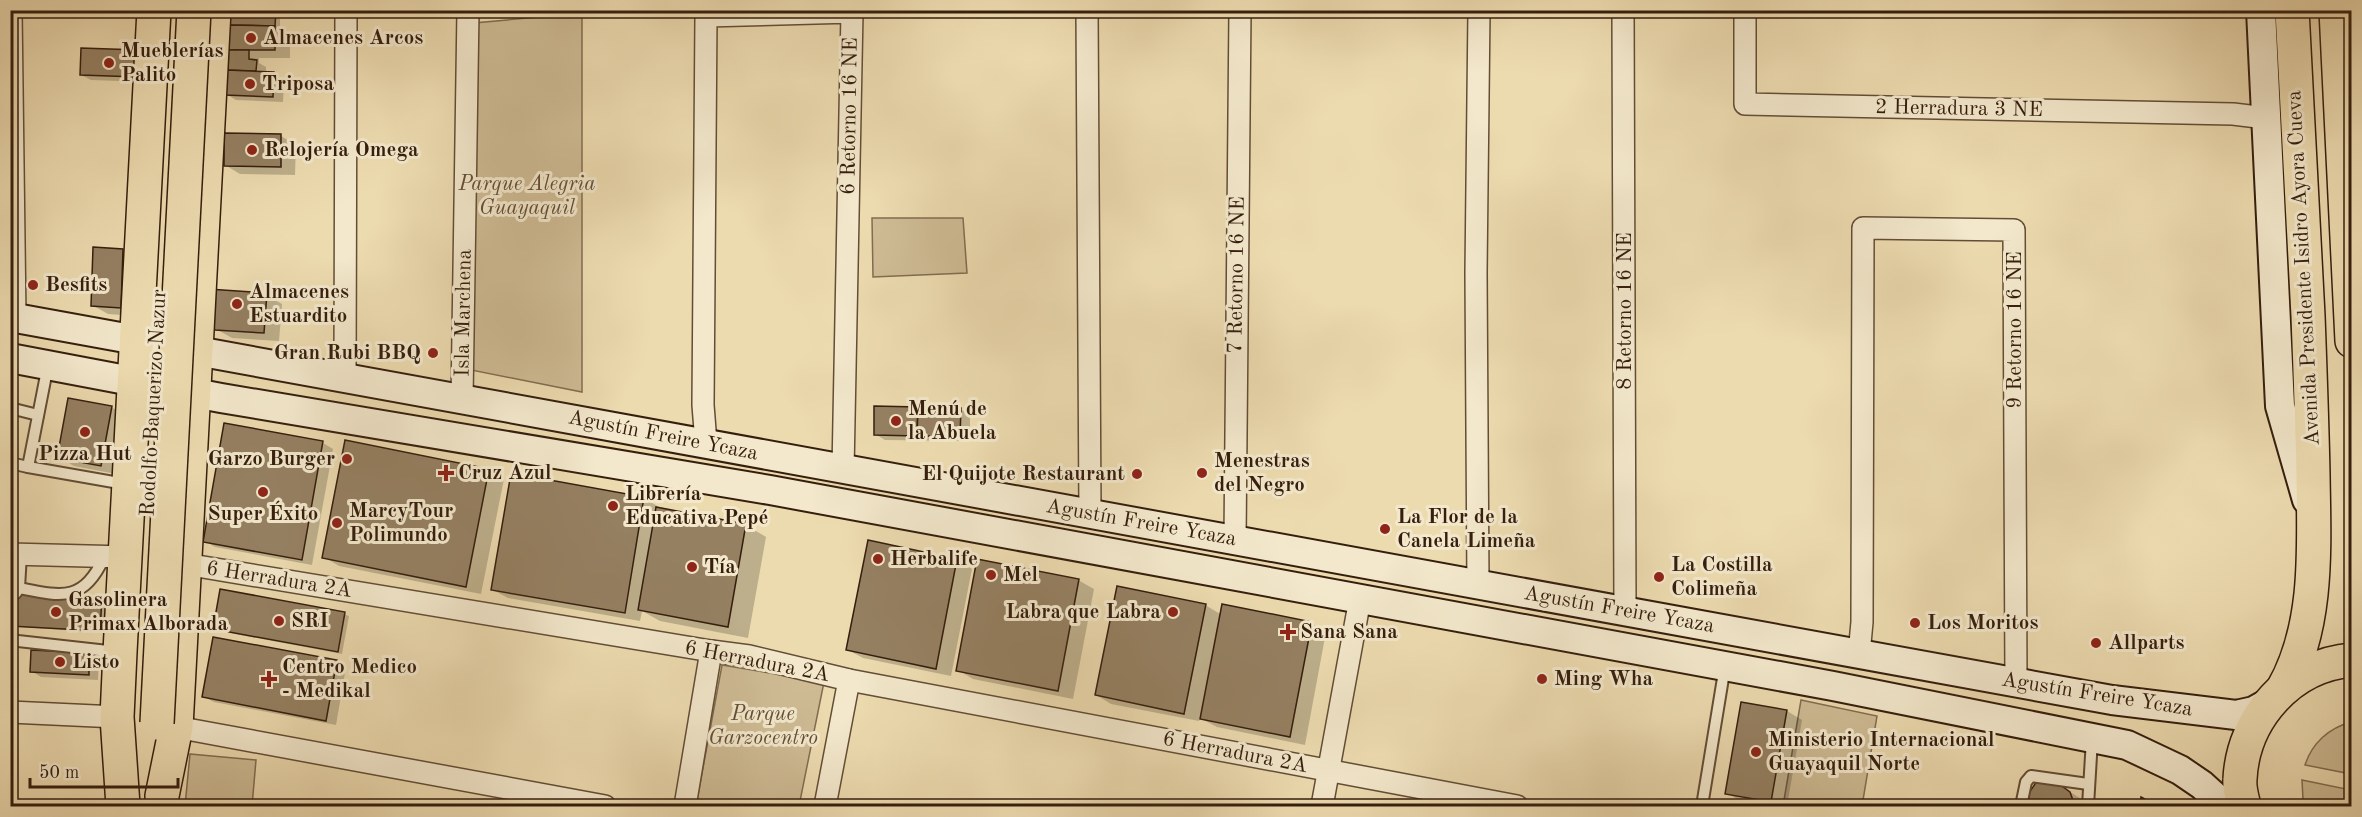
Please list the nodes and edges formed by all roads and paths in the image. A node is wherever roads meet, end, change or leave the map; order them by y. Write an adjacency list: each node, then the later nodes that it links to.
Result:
1 (11, 10): 19 (street)
2 (154, 10): 17 (main road)
3 (175, 10): 57 (main road, Rodolfo Baquerizo Nazur)
4 (194, 10): 57 (main road, Rodolfo Baquerizo Nazur, bridge)
5 (214, 10): 18 (main road)
6 (346, 10): 25 (street)
7 (468, 10): 28 (street, Isla Marchena)
8 (1087, 10): 38 (street)
9 (1240, 10): 40 (street, 7 Retorno 16 NE)
10 (1479, 10): 44 (street)
11 (1623, 10): 46 (street, 8 Retorno 16 NE)
12 (1744, 10): 16 (street, 2 Herradura 3 NE)
13 (2261, 10): 16 (main road, Avenida Presidente Isidro Ayora Cueva)
14 (2292, 10): 39 (main road, Avenida Presidente Isidro Ayora Cueva)
15 (2336, 10): 21 (main road, Avenida Presidente Isidro Ayora Cueva)
16 (2266, 118): 39 (main road, Avenida Presidente Isidro Ayora Cueva)
17 (140, 276): 18 (main road); 20 (main road)
18 (199, 279): 22 (main road)
19 (13, 317): 20 (main road, Agustín Freire Ycaza)
20 (137, 340): 22 (main road, Agustín Freire Ycaza); 26 (main road)
21 (2352, 342)
22 (196, 349): 25 (main road, Agustín Freire Ycaza); 27 (main road)
23 (10, 358): 24 (main road, Agustín Freire Ycaza)
24 (48, 365): 26 (main road, Agustín Freire Ycaza); 30 (lane)
25 (345, 377): 28 (main road, Agustín Freire Ycaza)
26 (135, 381): 27 (main road, Agustín Freire Ycaza); 32 (main road)
27 (193, 393): 33 (main road); 45 (main road, Agustín Freire Ycaza)
28 (462, 399): 31 (main road, Agustín Freire Ycaza)
29 (10, 408): 30 (lane)
30 (38, 415): 35 (lane)
31 (706, 443): 36 (main road, Agustín Freire Ycaza); 36 (street, 6 Retorno 16 NE)
32 (131, 451): 33 (main road); 37 (main road)
33 (190, 456): 43 (main road)
34 (10, 463): 35 (lane)
35 (28, 467): 37 (lane)
36 (843, 470): 38 (main road, Agustín Freire Ycaza)
37 (130, 485): 42 (main road)
38 (1090, 513): 40 (main road, Agustín Freire Ycaza)
39 (2314, 525): 55 (main road, Avenida Presidente Isidro Ayora Cueva)
40 (1235, 540): 44 (main road, Agustín Freire Ycaza)
41 (16, 554): 42 (street); 42 (lane)
42 (115, 556): 49 (main road)
43 (184, 564): 48 (street, 6 Herradura 2A); 57 (main road)
44 (1478, 585): 46 (main road, Agustín Freire Ycaza)
45 (1360, 599): 52 (main road, Agustín Freire Ycaza); 59 (street)
46 (1625, 611): 50 (main road, Agustín Freire Ycaza)
47 (10, 638): 49 (lane)
48 (711, 651): 53 (street, 6 Herradura 2A); 64 (street)
49 (120, 652): 57 (main road)
50 (1859, 654): 54 (main road, Agustín Freire Ycaza); 54 (street, 9 Retorno 16 NE)
51 (2352, 660): 55 (main road)
52 (1725, 666): 58 (main road, Agustín Freire Ycaza); 68 (lane)
53 (849, 680): 59 (street, 6 Herradura 2A); 65 (street)
54 (2016, 683): 55 (main road, Agustín Freire Ycaza)
55 (2277, 695): 72 (main road, Avenida Presidente Isidro Ayora Cueva)
56 (10, 712): 57 (street)
57 (147, 722): 61 (main road, Rodolfo Baquerizo Nazur); 62 (main road, Rodolfo Baquerizo Nazur); 63 (street)
58 (2092, 738): 60 (lane); 71 (main road, Agustín Freire Ycaza)
59 (1328, 770): 66 (street); 67 (street, 6 Herradura 2A)
60 (2088, 784): 69 (lane); 70 (lane)
61 (123, 801)
62 (161, 801)
63 (605, 807)
64 (685, 807)
65 (825, 807)
66 (1322, 807)
67 (1517, 807)
68 (1702, 807)
69 (2021, 807)
70 (2088, 807)
71 (2225, 807)
72 (2244, 807)

